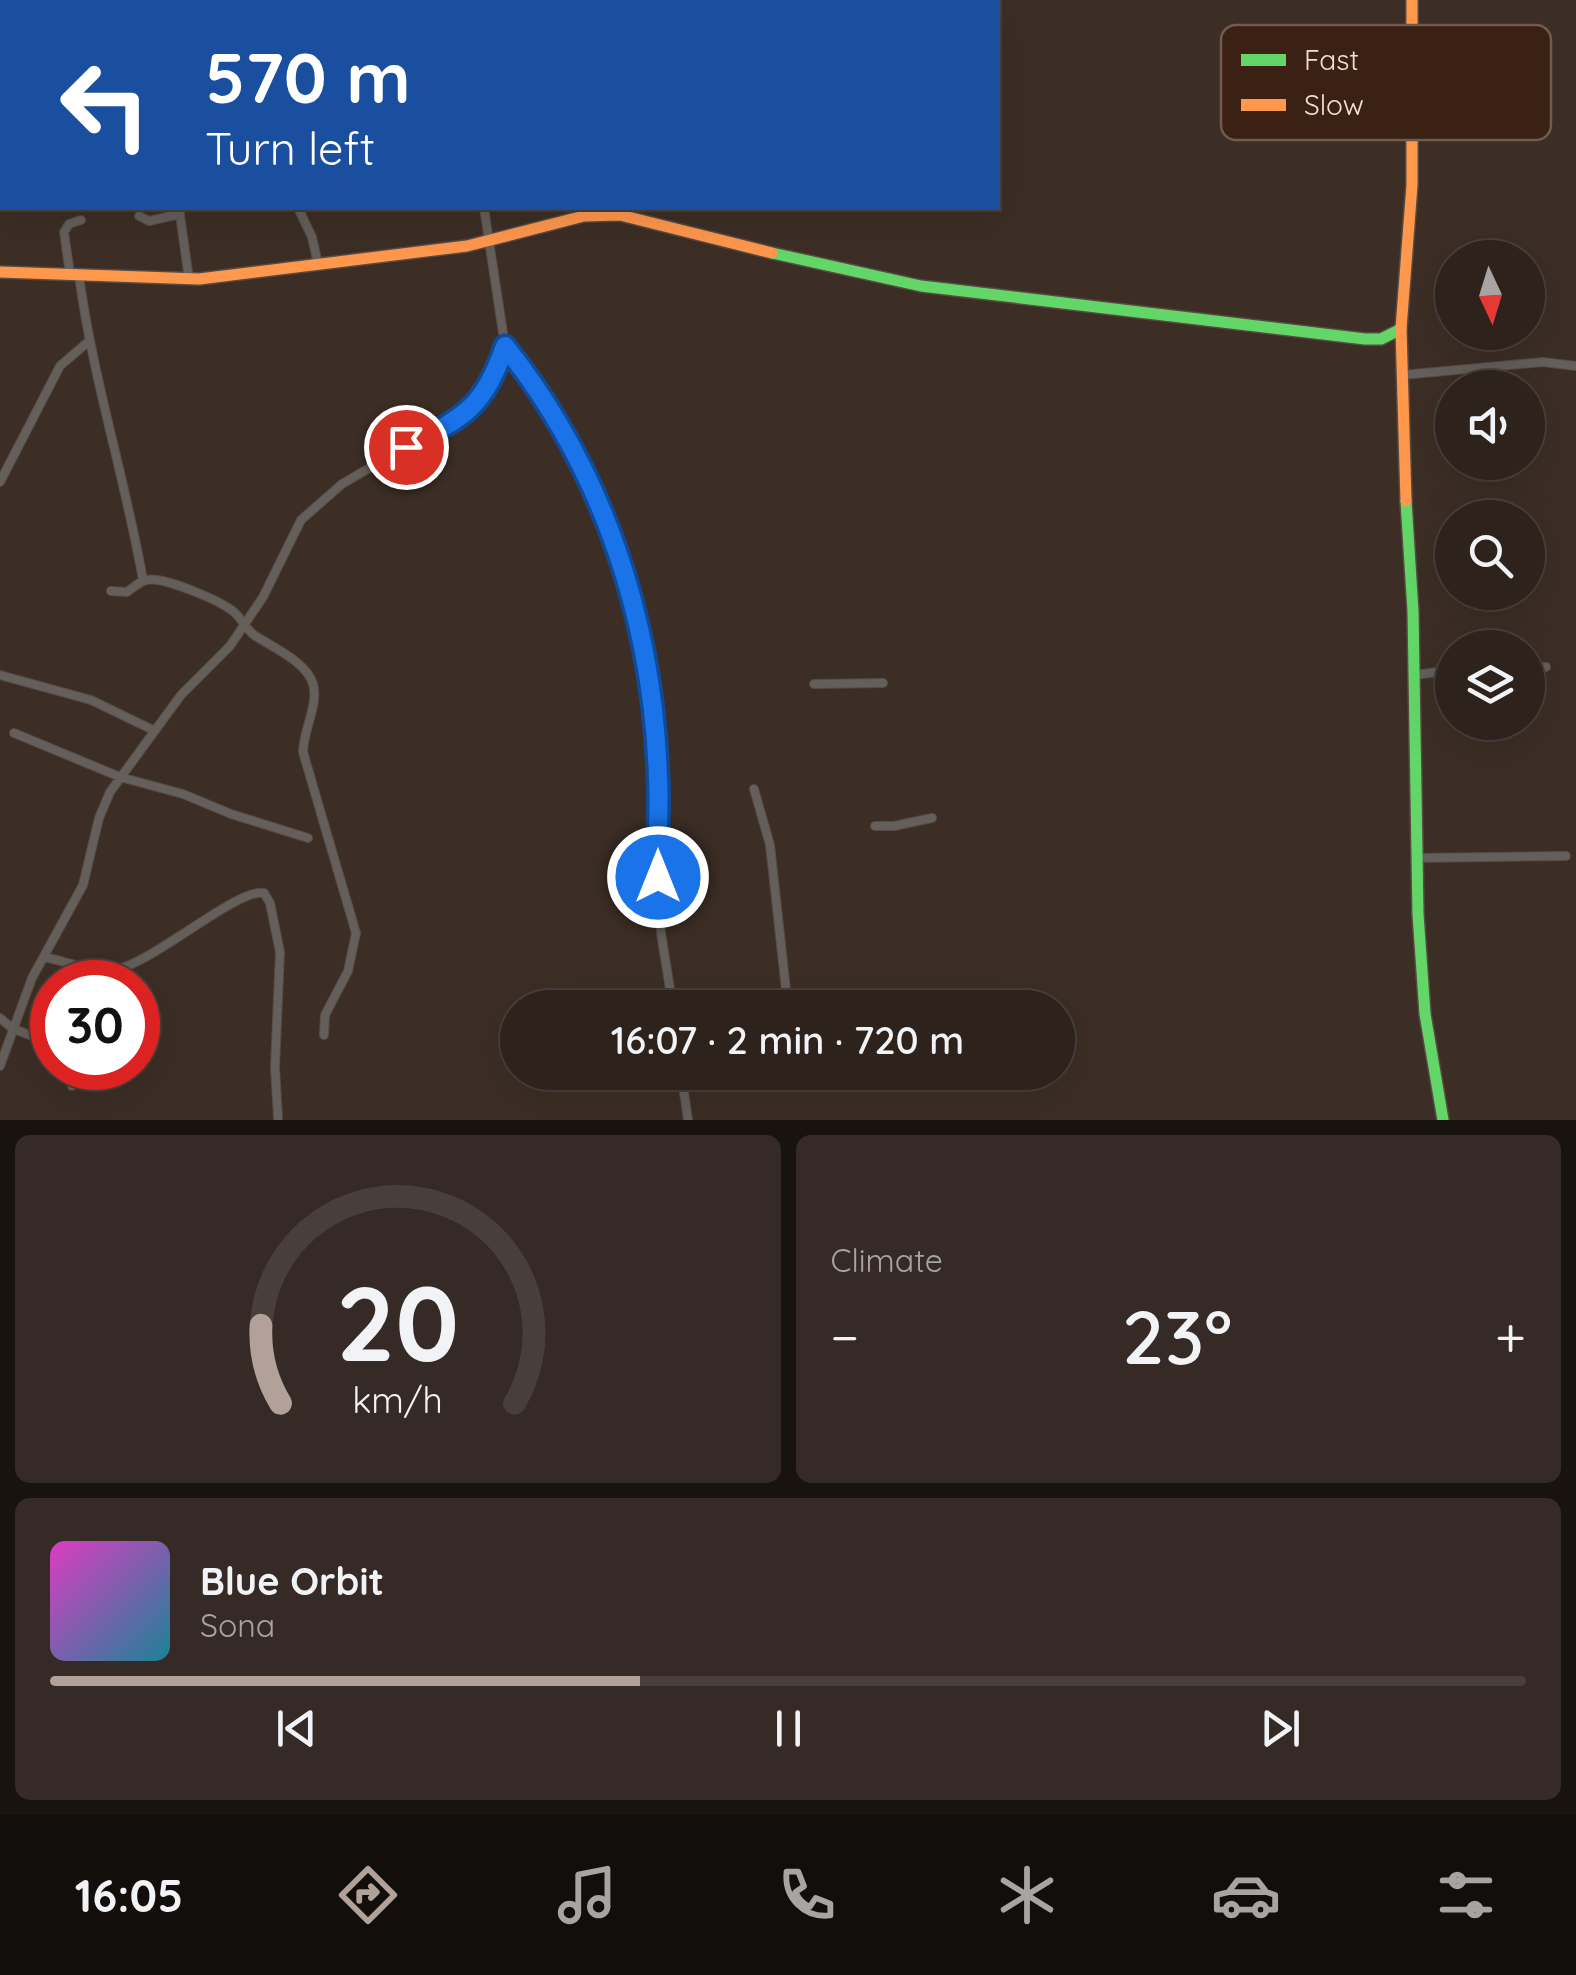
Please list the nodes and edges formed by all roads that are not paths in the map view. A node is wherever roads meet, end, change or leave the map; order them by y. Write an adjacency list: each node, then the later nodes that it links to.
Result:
1 (1412, 140): 12 (street)
2 (299, 210): 8 (street)
3 (484, 210): 7 (street)
4 (179, 211): 5 (street); 11 (street)
5 (139, 216)
6 (81, 220): 10 (street)
7 (488, 240): 8 (street); 12 (street); 14 (street)
8 (318, 264): 11 (street)
9 (0, 272): 10 (street)
10 (74, 274): 11 (street); 13 (street)
11 (190, 279)
12 (1401, 330): 16 (street)
13 (90, 341): 17 (street); 18 (street)
14 (505, 346): 20 (street); 36 (street)
15 (1576, 366): 16 (street)
16 (1402, 374): 23 (street)
17 (0, 482)
18 (144, 580): 19 (street); 20 (street)
19 (111, 590)
20 (244, 626): 26 (street); 41 (street)
21 (1435, 673): 23 (street)
22 (0, 674): 26 (street)
23 (1414, 676): 34 (street)
24 (882, 683): 25 (street)
25 (814, 684)
26 (153, 730): 28 (street)
27 (14, 734): 28 (street)
28 (120, 777): 32 (street); 35 (street)
29 (754, 788): 37 (street)
30 (932, 818): 31 (street)
31 (875, 826)
32 (308, 838)
33 (1566, 856): 34 (street)
34 (1417, 858): 46 (street)
35 (44, 957): 39 (street); 44 (street)
36 (670, 990)
37 (786, 990)
38 (0, 1018): 39 (street)
39 (12, 1028): 40 (street); 42 (street)
40 (30, 1035)
41 (324, 1035)
42 (0, 1066)
43 (684, 1090): 45 (street)
44 (278, 1118)
45 (688, 1120)
46 (1443, 1120)

